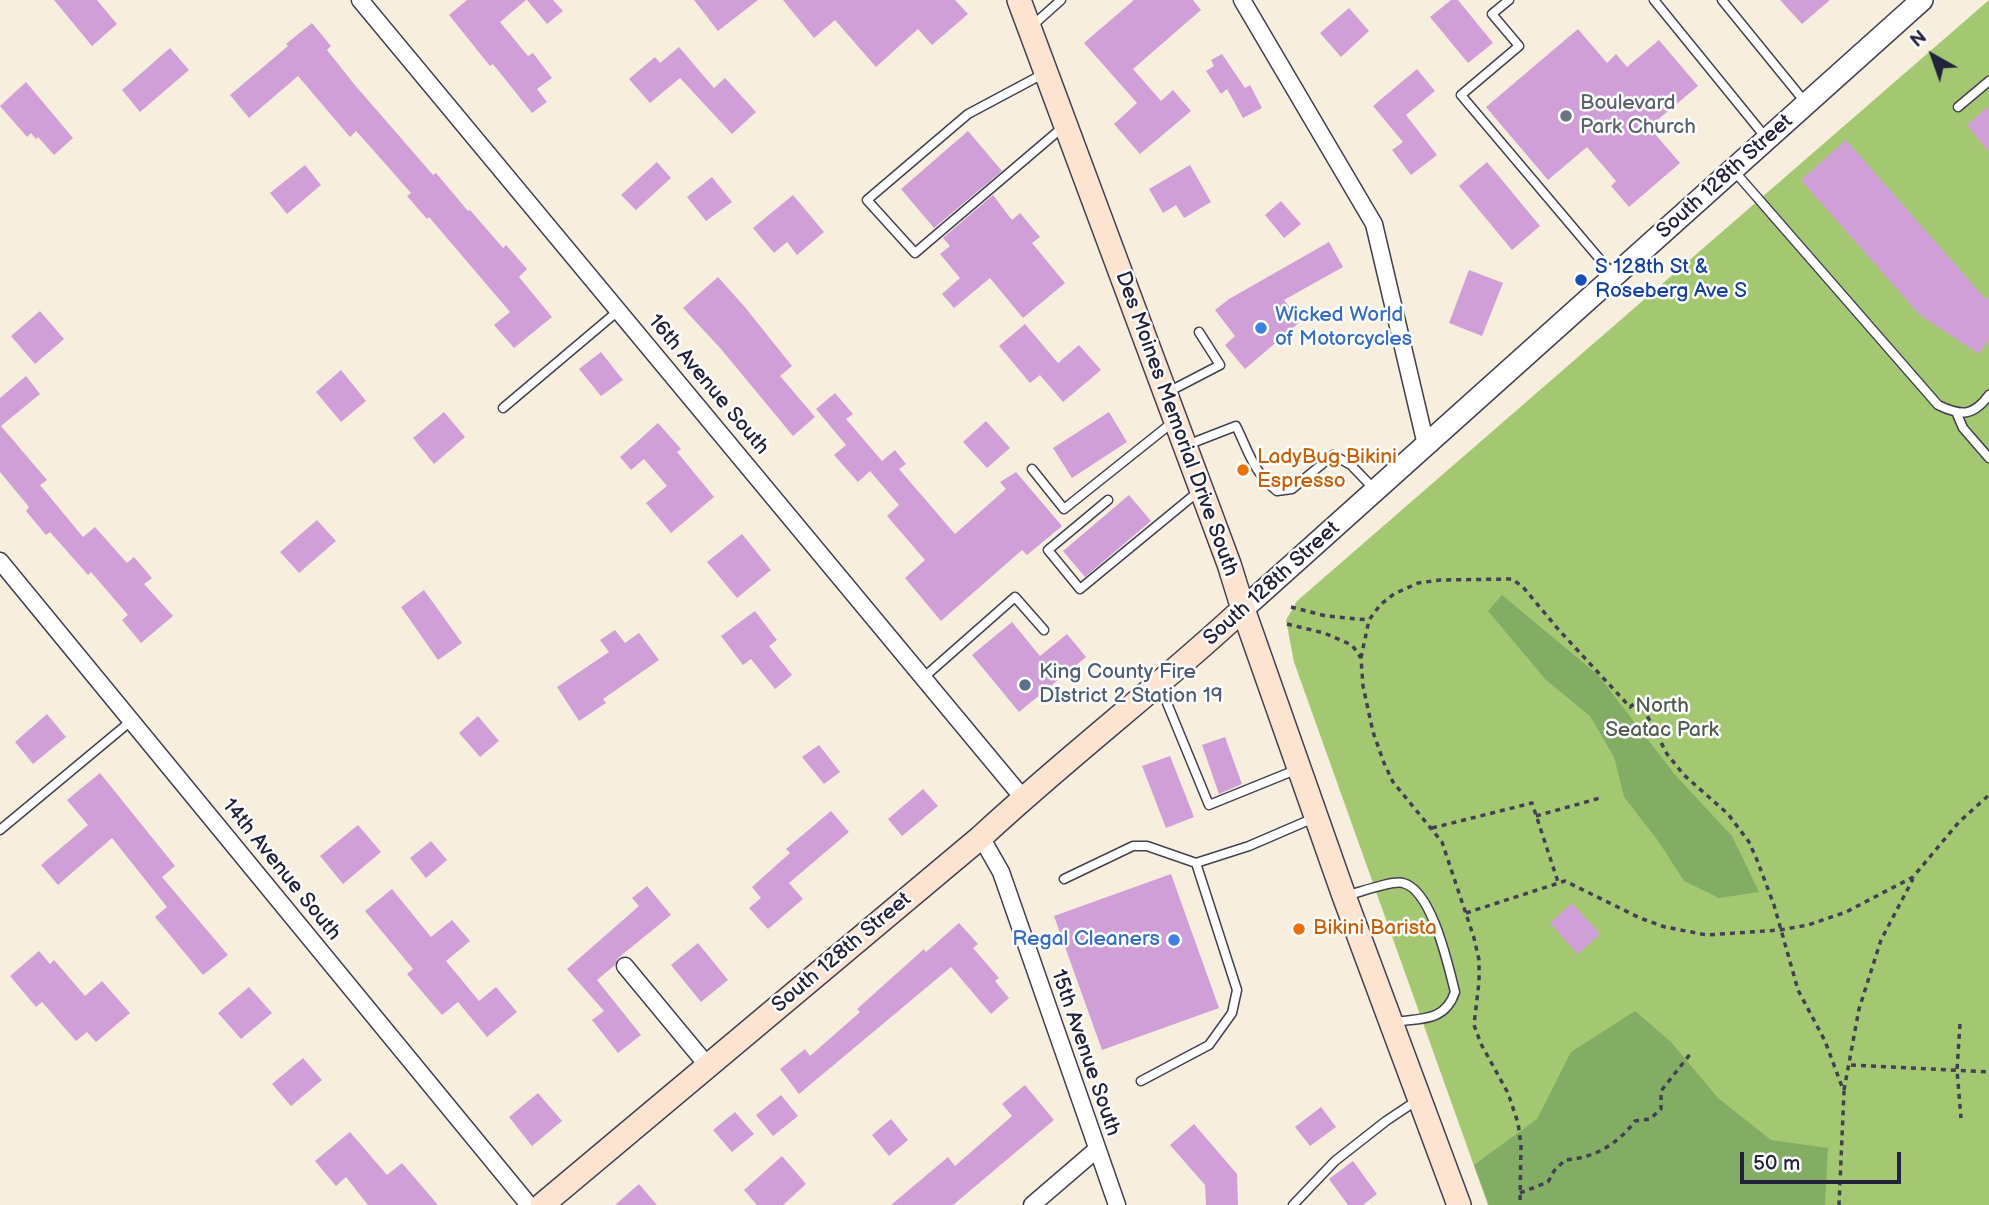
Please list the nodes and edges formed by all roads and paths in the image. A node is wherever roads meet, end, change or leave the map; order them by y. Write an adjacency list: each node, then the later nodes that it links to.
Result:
1 (360, 0): 18 (street, 16th Avenue South)
2 (1019, 0): 9 (main road, Des Moines Memorial Drive South)
3 (1061, 0): 9 (lane)
4 (1242, 0): 25 (street)
5 (1508, 0): 17 (lane)
6 (1654, 0): 15 (lane)
7 (1723, 0): 12 (lane)
8 (1922, 0): 12 (street, South 128th Street)
9 (1029, 28): 10 (main road, Des Moines Memorial Drive South)
10 (1046, 72): 14 (main road, Des Moines Memorial Drive South); 14 (lane)
11 (1989, 81): 13 (lane)
12 (1807, 104): 15 (street, South 128th Street)
13 (1958, 107)
14 (1065, 125): 20 (main road, Des Moines Memorial Drive South)
15 (1767, 139): 16 (street, South 128th Street)
16 (1733, 169): 17 (street, South 128th Street); 23 (lane)
17 (1614, 276): 25 (street, South 128th Street)
18 (618, 311): 22 (lane); 38 (street, 16th Avenue South)
19 (1199, 332): 20 (lane)
20 (1165, 393): 24 (main road, Des Moines Memorial Drive South)
21 (1989, 396): 23 (lane)
22 (503, 408)
23 (1957, 414): 27 (lane)
24 (1175, 420): 26 (main road, Des Moines Memorial Drive South); 28 (lane)
25 (1426, 444): 30 (street, South 128th Street)
26 (1185, 446): 29 (main road, Des Moines Memorial Drive South); 30 (lane)
27 (1989, 458)
28 (1032, 469)
29 (1201, 489): 31 (lane); 34 (main road, Des Moines Memorial Drive South)
30 (1375, 491): 34 (street, South 128th Street)
31 (1108, 499)
32 (0, 561): 40 (street, 14th Avenue South)
33 (1290, 607): 35 (path)
34 (1243, 610): 39 (main road, South 128th Street); 41 (main road, Des Moines Memorial Drive South)
35 (1369, 620): 37 (path); 56 (path)
36 (1044, 630): 38 (lane)
37 (1361, 658)
38 (923, 678): 43 (street, 16th Avenue South)
39 (1159, 684): 41 (lane); 43 (main road, South 128th Street)
40 (131, 721): 48 (lane); 71 (street, 14th Avenue South)
41 (1299, 768): 46 (main road, Des Moines Memorial Drive South)
42 (1989, 795): 51 (path)
43 (1023, 798): 49 (main road, South 128th Street)
44 (1600, 798): 45 (path)
45 (1536, 816): 47 (path); 53 (path)
46 (1316, 817): 50 (lane); 54 (main road, Des Moines Memorial Drive South)
47 (1432, 828)
48 (0, 830)
49 (981, 837): 61 (main road, South 128th Street); 69 (street, 15th Avenue South)
50 (1196, 863): 52 (lane); 65 (lane)
51 (1913, 877): 56 (path); 62 (path)
52 (1064, 879)
53 (1558, 882): 55 (path); 56 (path)
54 (1345, 896): 58 (main road, Des Moines Memorial Drive South); 58 (lane)
55 (1466, 913)
56 (1780, 930): 66 (path)
57 (625, 966): 61 (street)
58 (1391, 1023): 67 (main road, Des Moines Memorial Drive South)
59 (1960, 1024): 63 (path)
60 (1691, 1053): 70 (path)
61 (707, 1065): 72 (main road, South 128th Street)
62 (1850, 1065): 63 (path); 66 (path)
63 (1957, 1070): 64 (path); 68 (path)
64 (1989, 1072)
65 (1140, 1081)
66 (1844, 1092): 77 (path)
67 (1420, 1098): 75 (lane); 76 (main road, Des Moines Memorial Drive South)
68 (1961, 1118)
69 (1097, 1150): 73 (street); 74 (street, 15th Avenue South)
70 (1520, 1193)
71 (529, 1205)
72 (542, 1205)
73 (1031, 1205)
74 (1116, 1205)
75 (1293, 1205)
76 (1460, 1205)
77 (1839, 1205)

